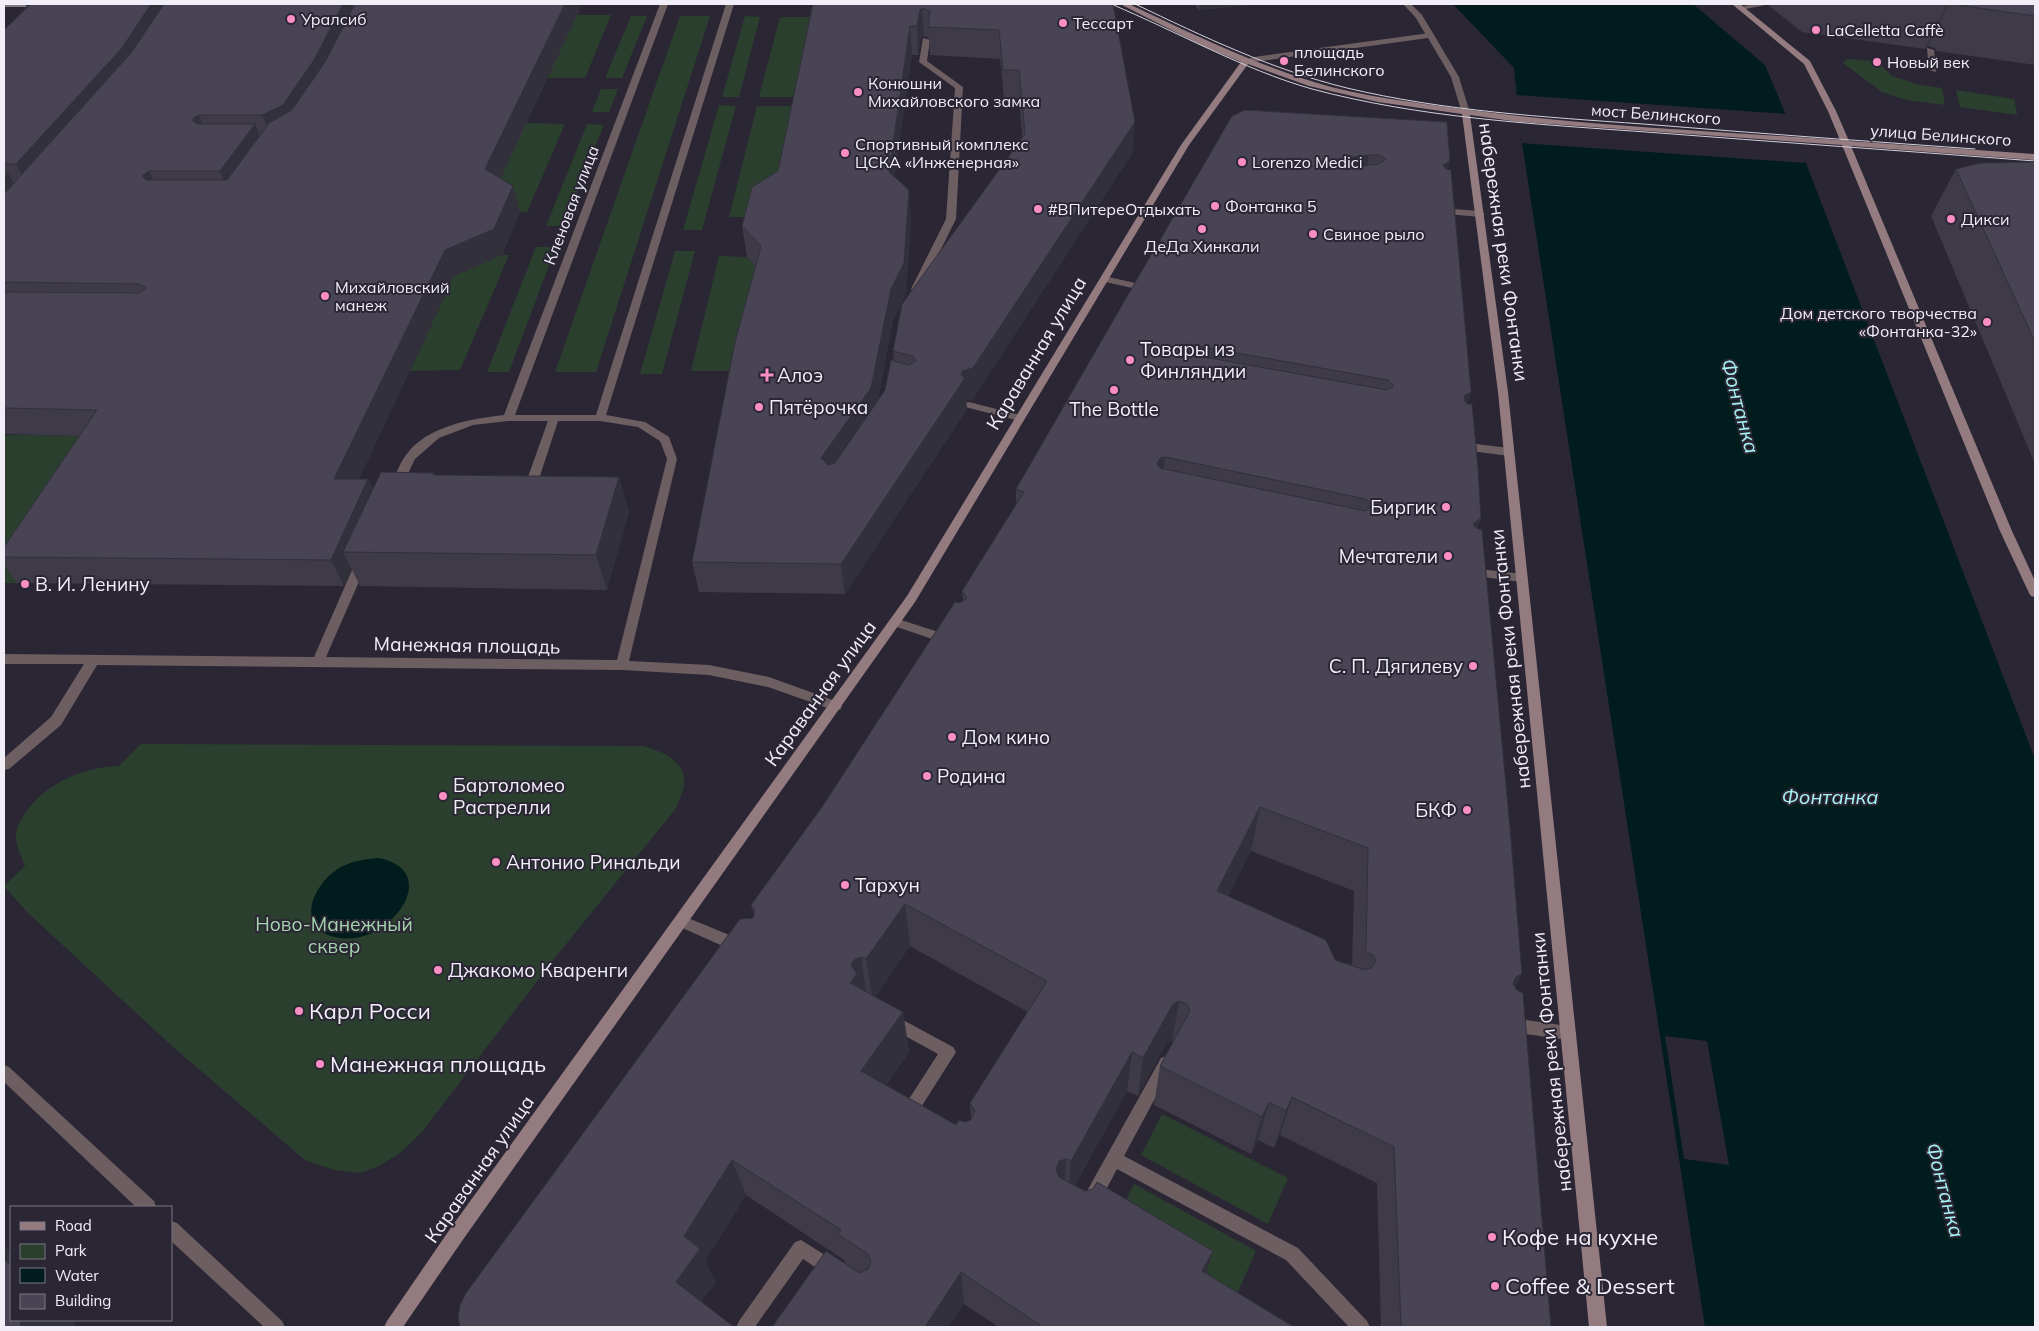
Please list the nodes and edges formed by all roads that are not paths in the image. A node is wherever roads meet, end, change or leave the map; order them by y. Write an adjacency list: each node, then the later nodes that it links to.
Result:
1 (664, 4): 21 (street, Кленовая улица)
2 (730, 4): 23 (street)
3 (1124, 4): 10 (street)
4 (1407, 4): 7 (street, набережная реки Фонтанки)
5 (1766, 4): 6 (street)
6 (1738, 6): 13 (street)
7 (1430, 35): 10 (street); 12 (street, набережная реки Фонтанки)
8 (926, 40): 19 (street)
9 (1930, 50): 11 (street)
10 (1246, 61): 12 (street); 17 (street, Караванная улица)
11 (1933, 70)
12 (1466, 113): 13 (street, мост Белинского); 16 (street, набережная реки Фонтанки)
13 (1845, 143): 14 (street, улица Белинского); 32 (street)
14 (2035, 157)
15 (1439, 211): 16 (street)
16 (1480, 214): 26 (street, набережная реки Фонтанки)
17 (1104, 279): 18 (street); 24 (street, Караванная улица)
18 (1154, 290)
19 (913, 295)
20 (969, 405): 24 (street)
21 (508, 418): 22 (street); 27 (street)
22 (554, 418): 23 (street); 28 (street)
23 (600, 418): 38 (street)
24 (1020, 418): 33 (street, Караванная улица)
25 (1457, 446): 26 (street)
26 (1509, 452): 31 (street, набережная реки Фонтанки)
27 (390, 501)
28 (524, 505)
29 (365, 555): 37 (street)
30 (1466, 571): 31 (street)
31 (1522, 578): 45 (street, набережная реки Фонтанки)
32 (2035, 593)
33 (895, 622): 34 (street); 39 (street, Караванная улица)
34 (961, 643)
35 (4, 658): 36 (street, Манежная площадь)
36 (93, 660): 37 (street, Манежная площадь); 40 (street)
37 (318, 662): 38 (street, Манежная площадь)
38 (622, 665): 39 (street, Манежная площадь)
39 (836, 706): 41 (street, Караванная улица)
40 (4, 765)
41 (681, 921): 42 (street); 55 (street, Караванная улица)
42 (757, 954)
43 (876, 1012): 48 (street)
44 (1501, 1024): 45 (street)
45 (1568, 1033): 58 (street, набережная реки Фонтанки)
46 (1173, 1050): 49 (street)
47 (4, 1072): 50 (street)
48 (925, 1123)
49 (1114, 1159): 51 (street); 57 (street)
50 (147, 1206)
51 (1087, 1208)
52 (172, 1230): 54 (street)
53 (846, 1278): 56 (street)
54 (276, 1327)
55 (393, 1327)
56 (745, 1327)
57 (1361, 1327)
58 (1598, 1327)

